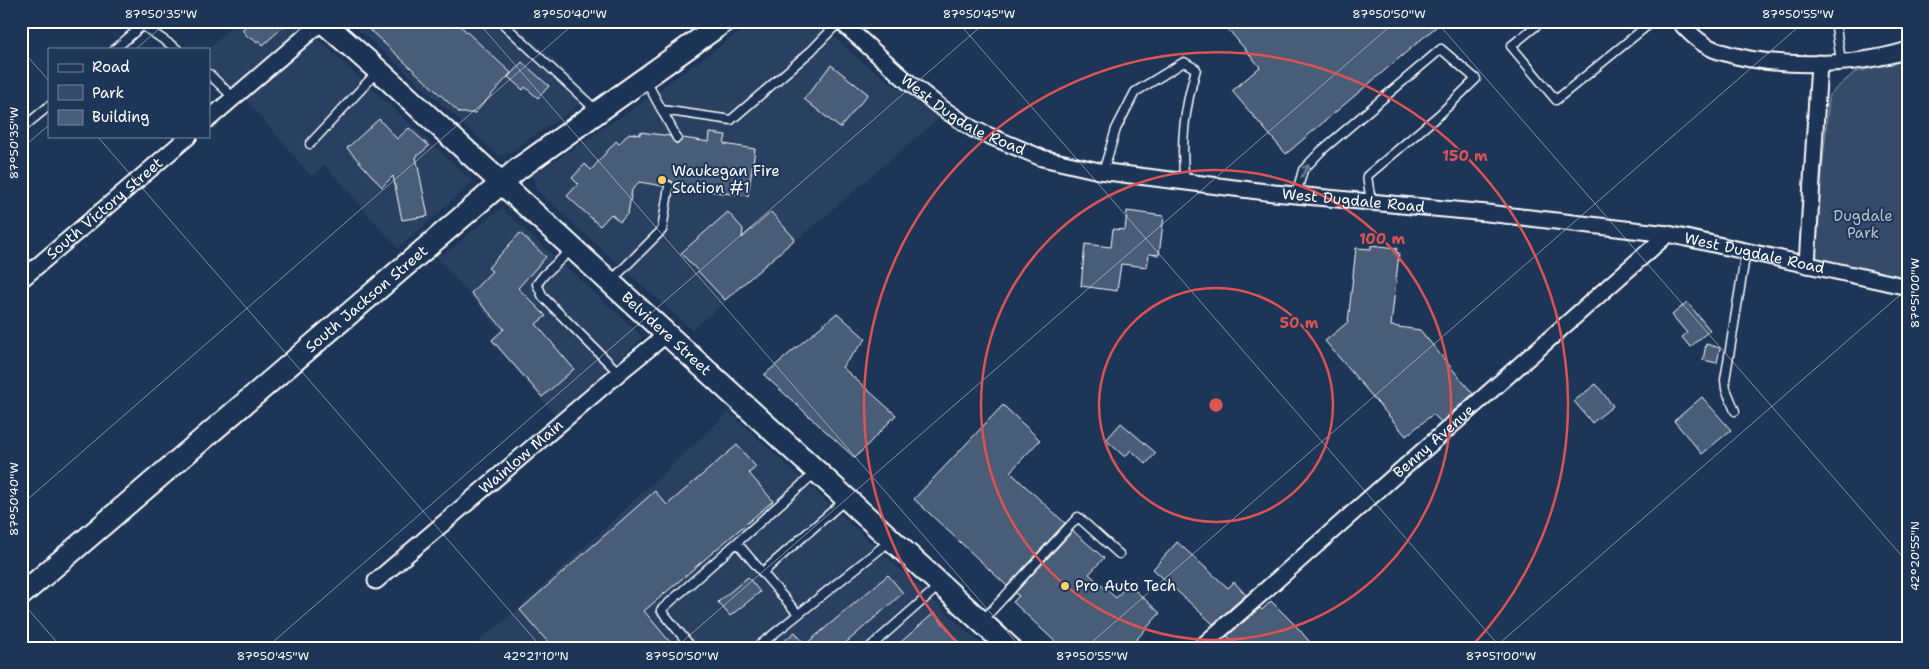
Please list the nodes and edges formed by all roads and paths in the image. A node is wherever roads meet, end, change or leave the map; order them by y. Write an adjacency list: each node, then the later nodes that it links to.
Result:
1 (500, 21): 21 (lane)
2 (725, 21): 17 (main road, South Jackson Street)
3 (840, 21): 20 (lane); 27 (street, West Dugdale Road)
4 (1542, 21): 5 (lane)
5 (1653, 21)
6 (1679, 21): 14 (street)
7 (1835, 21): 13 (lane)
8 (322, 22): 15 (main road, Belvidere Street); 18 (street)
9 (140, 23): 10 (lane); 11 (lane)
10 (117, 48)
11 (176, 48)
12 (1908, 50): 13 (street)
13 (1841, 61): 14 (street)
14 (1819, 63): 36 (street)
15 (379, 71): 26 (lane); 29 (main road, Belvidere Street)
16 (210, 75): 18 (lane)
17 (644, 77): 20 (lane); 21 (main road, South Jackson Street)
18 (234, 98): 22 (street)
19 (48, 107): 23 (lane)
20 (662, 110): 25 (lane)
21 (597, 111): 29 (main road, South Jackson Street)
22 (210, 118)
23 (21, 129)
24 (187, 138): 37 (street, South Victory Street)
25 (677, 138)
26 (310, 144)
27 (1103, 172): 28 (street, West Dugdale Road); 28 (lane)
28 (1185, 182): 31 (street, West Dugdale Road)
29 (502, 183): 34 (main road, Belvidere Street); 51 (main road, South Jackson Street)
30 (669, 186): 38 (lane)
31 (1296, 195): 32 (street, West Dugdale Road); 32 (lane, one-way to 32)
32 (1371, 202): 33 (street, West Dugdale Road)
33 (1668, 234): 35 (street, West Dugdale Road); 58 (street, Benny Avenue)
34 (573, 248): 38 (main road, Belvidere Street); 41 (lane)
35 (1746, 251): 36 (street, West Dugdale Road); 42 (lane)
36 (1807, 265): 39 (street, West Dugdale Road)
37 (21, 280)
38 (610, 282): 40 (main road, Belvidere Street)
39 (1908, 287)
40 (668, 334): 41 (street, Wainlow Main); 43 (main road, Belvidere Street)
41 (619, 373): 49 (street, Wainlow Main)
42 (1735, 411)
43 (817, 472): 44 (main road, Belvidere Street); 46 (lane)
44 (846, 499): 45 (main road, Belvidere Street); 48 (lane)
45 (892, 540): 50 (main road, Belvidere Street); 52 (lane)
46 (737, 543): 48 (lane); 54 (lane)
47 (1119, 554): 53 (lane)
48 (763, 572): 52 (lane)
49 (376, 580)
50 (940, 584): 53 (main road, Belvidere Street); 56 (lane)
51 (21, 595)
52 (798, 614): 55 (lane)
53 (982, 621): 57 (main road, Belvidere Street)
54 (692, 648)
55 (756, 648)
56 (870, 648)
57 (1010, 648)
58 (1200, 648)

